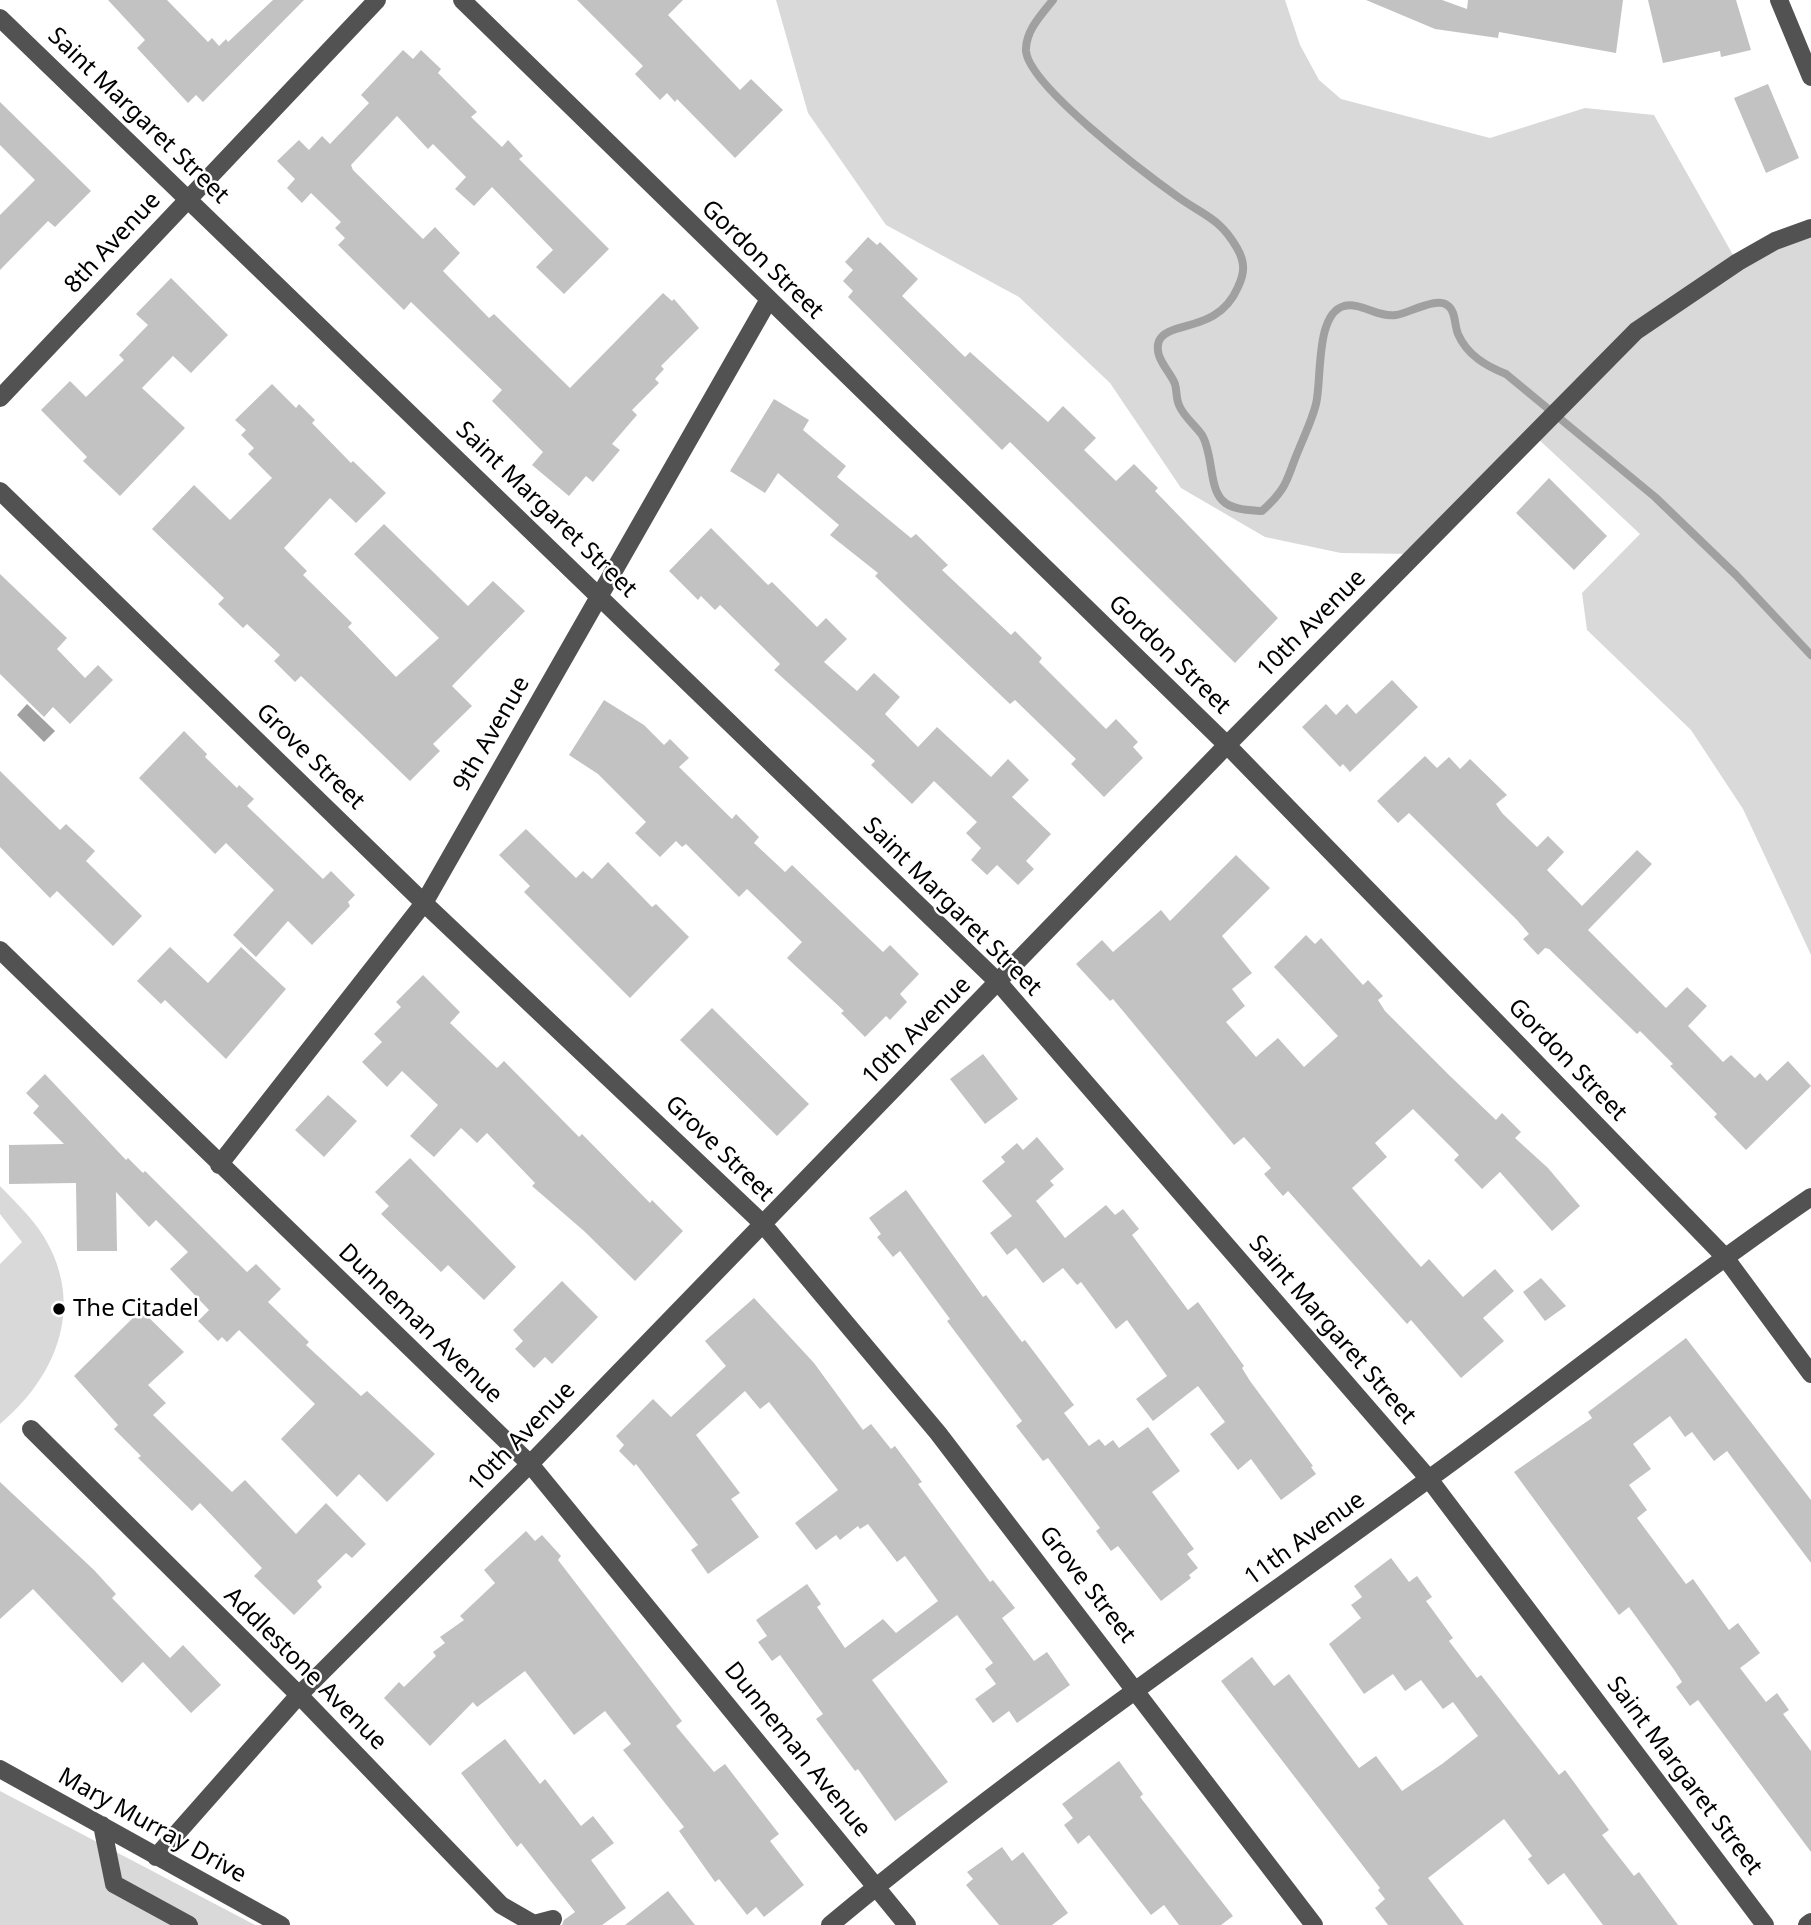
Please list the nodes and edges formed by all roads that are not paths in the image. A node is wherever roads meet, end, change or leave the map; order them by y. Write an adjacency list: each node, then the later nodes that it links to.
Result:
1 (377, 0): 6 (street, 8th Avenue)
2 (462, 0): 8 (street, Gordon Street)
3 (1780, 0): 5 (street)
4 (0, 18): 6 (street, Saint Margaret Street)
5 (1811, 77)
6 (189, 198): 9 (street, 8th Avenue); 11 (street, Saint Margaret Street)
7 (1811, 228): 12 (street, 10th Avenue)
8 (768, 301): 11 (street, 9th Avenue); 12 (street, Gordon Street)
9 (0, 398)
10 (0, 491): 13 (street, Grove Street)
11 (599, 596): 13 (street, 9th Avenue); 15 (street, Saint Margaret Street)
12 (1227, 745): 15 (street, 10th Avenue); 19 (street, Gordon Street)
13 (424, 902): 16 (street, 9th Avenue); 18 (street, Grove Street)
14 (0, 950): 16 (street, Dunneman Avenue)
15 (999, 983): 18 (street, 10th Avenue); 23 (street, Saint Margaret Street)
16 (219, 1165): 22 (street, Dunneman Avenue)
17 (1811, 1197): 19 (street, 11th Avenue)
18 (762, 1223): 22 (street, 10th Avenue); 24 (street, Grove Street)
19 (1724, 1256): 20 (street, Gordon Street); 23 (street, 11th Avenue)
20 (1811, 1374)
21 (31, 1429): 25 (street, Addlestone Avenue)
22 (530, 1464): 25 (street, 10th Avenue); 29 (street, Dunneman Avenue)
23 (1429, 1479): 24 (street, 11th Avenue); 36 (street, Saint Margaret Street)
24 (1137, 1690): 29 (street, 11th Avenue); 35 (street, Grove Street)
25 (299, 1695): 28 (street, 10th Avenue); 30 (street, Addlestone Avenue)
26 (0, 1769): 27 (street, Mary Murray Drive)
27 (102, 1825): 28 (street, Mary Murray Drive); 31 (street)
28 (156, 1857): 32 (street, Mary Murray Drive)
29 (877, 1886): 33 (street, 11th Avenue); 34 (street, Dunneman Avenue)
30 (553, 1919)
31 (189, 1925)
32 (281, 1925)
33 (830, 1925)
34 (907, 1925)
35 (1314, 1925)
36 (1765, 1925)

